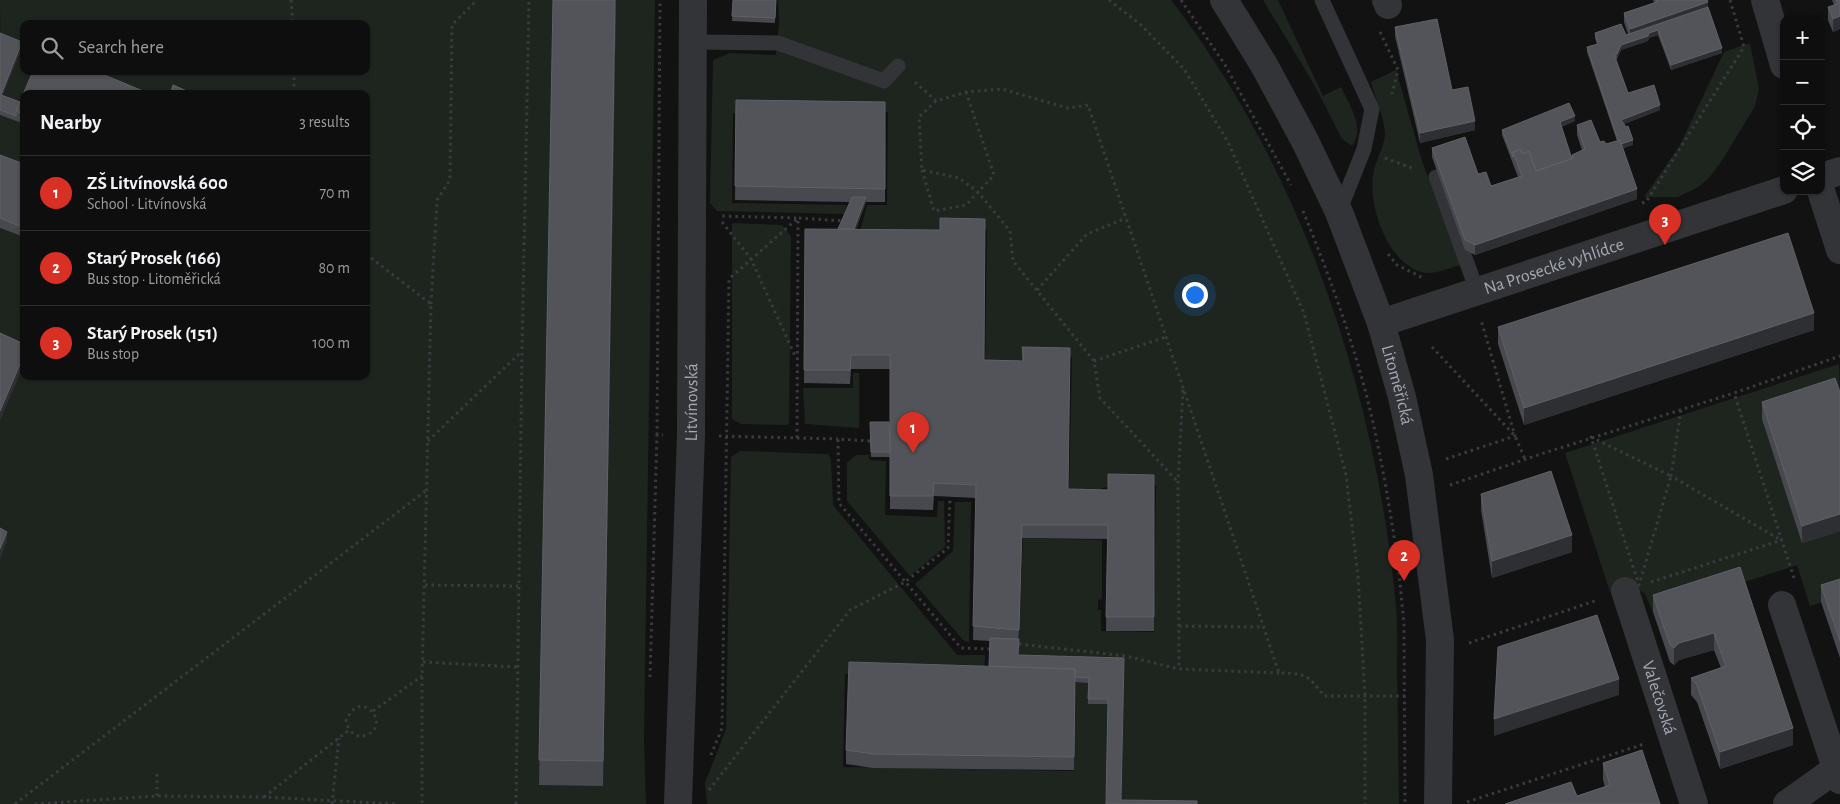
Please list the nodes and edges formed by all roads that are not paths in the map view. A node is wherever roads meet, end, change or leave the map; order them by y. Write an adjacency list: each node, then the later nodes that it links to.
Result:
1 (693, 0): 5 (street, Litvínovská)
2 (1224, 0): 13 (street, Litoměřická)
3 (1322, 0): 13 (lane)
4 (1765, 0): 6 (street)
5 (694, 42): 7 (lane); 20 (street, Litvínovská)
6 (1783, 60)
7 (898, 66)
8 (1840, 171): 10 (street)
9 (1436, 177): 15 (lane)
10 (1825, 177)
11 (1780, 191): 15 (street, Na Prosecké vyhlídce)
12 (1822, 195): 14 (street)
13 (1339, 212): 16 (street, Litoměřická)
14 (1840, 250)
15 (1476, 291): 16 (street, Na Prosecké vyhlídce)
16 (1381, 323): 21 (street, Litoměřická)
17 (1632, 588): 22 (street, Valečovská)
18 (1789, 595): 19 (street)
19 (1839, 771): 23 (street)
20 (678, 804)
21 (1438, 804)
22 (1694, 804)
23 (1787, 804)

